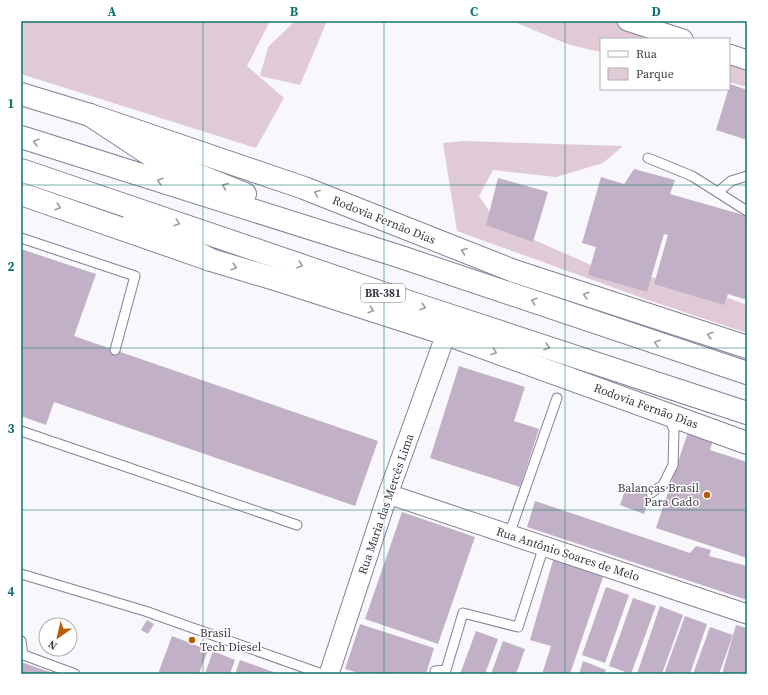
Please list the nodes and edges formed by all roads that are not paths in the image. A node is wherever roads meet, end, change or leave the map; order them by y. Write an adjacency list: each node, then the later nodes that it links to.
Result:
1 (627, 21): 2 (street)
2 (680, 38)
3 (730, 54): 4 (street)
4 (747, 60)
5 (21, 94): 6 (main road, Rodovia Fernão Dias)
6 (90, 115): 16 (main road, one-way to 6); 19 (main road, Rodovia Fernão Dias, one-way to 6)
7 (21, 137): 16 (main road, one-way to 7)
8 (648, 158): 12 (lane)
9 (21, 170): 11 (main road, Rodovia Fernão Dias / BR-381)
10 (747, 176): 12 (lane)
11 (69, 186): 17 (main road); 23 (main road, Rodovia Fernão Dias / BR-381, one-way to 23)
12 (718, 192): 14 (lane)
13 (21, 194): 17 (main road, Rodovia Fernão Dias / BR-381, one-way to 17)
14 (747, 211)
15 (21, 238): 20 (lane)
16 (404, 258): 21 (main road, one-way to 16)
17 (211, 260): 18 (main road, Rodovia Fernão Dias / BR-381, one-way to 18)
18 (446, 334): 24 (main road, Rodovia Fernão Dias / BR-381, one-way to 24); 28 (street, Rua Maria das Mercês Lima)
19 (747, 347)
20 (115, 350)
21 (747, 373)
22 (557, 398): 30 (lane)
23 (747, 413)
24 (668, 414): 26 (main road, Rodovia Fernão Dias / BR-381); 27 (lane)
25 (21, 431): 29 (lane)
26 (747, 442)
27 (651, 493)
28 (388, 494): 30 (street, Rua Antônio Soares de Melo); 39 (street, Rua Maria das Mercês Lima)
29 (297, 525)
30 (509, 535): 31 (street, Rua Antônio Soares de Melo)
31 (544, 546): 33 (street, Rua Antônio Soares de Melo); 36 (lane)
32 (21, 574): 38 (lane)
33 (747, 614)
34 (21, 641): 35 (lane)
35 (22, 655): 37 (lane)
36 (435, 671)
37 (75, 674)
38 (322, 674)
39 (329, 674)

